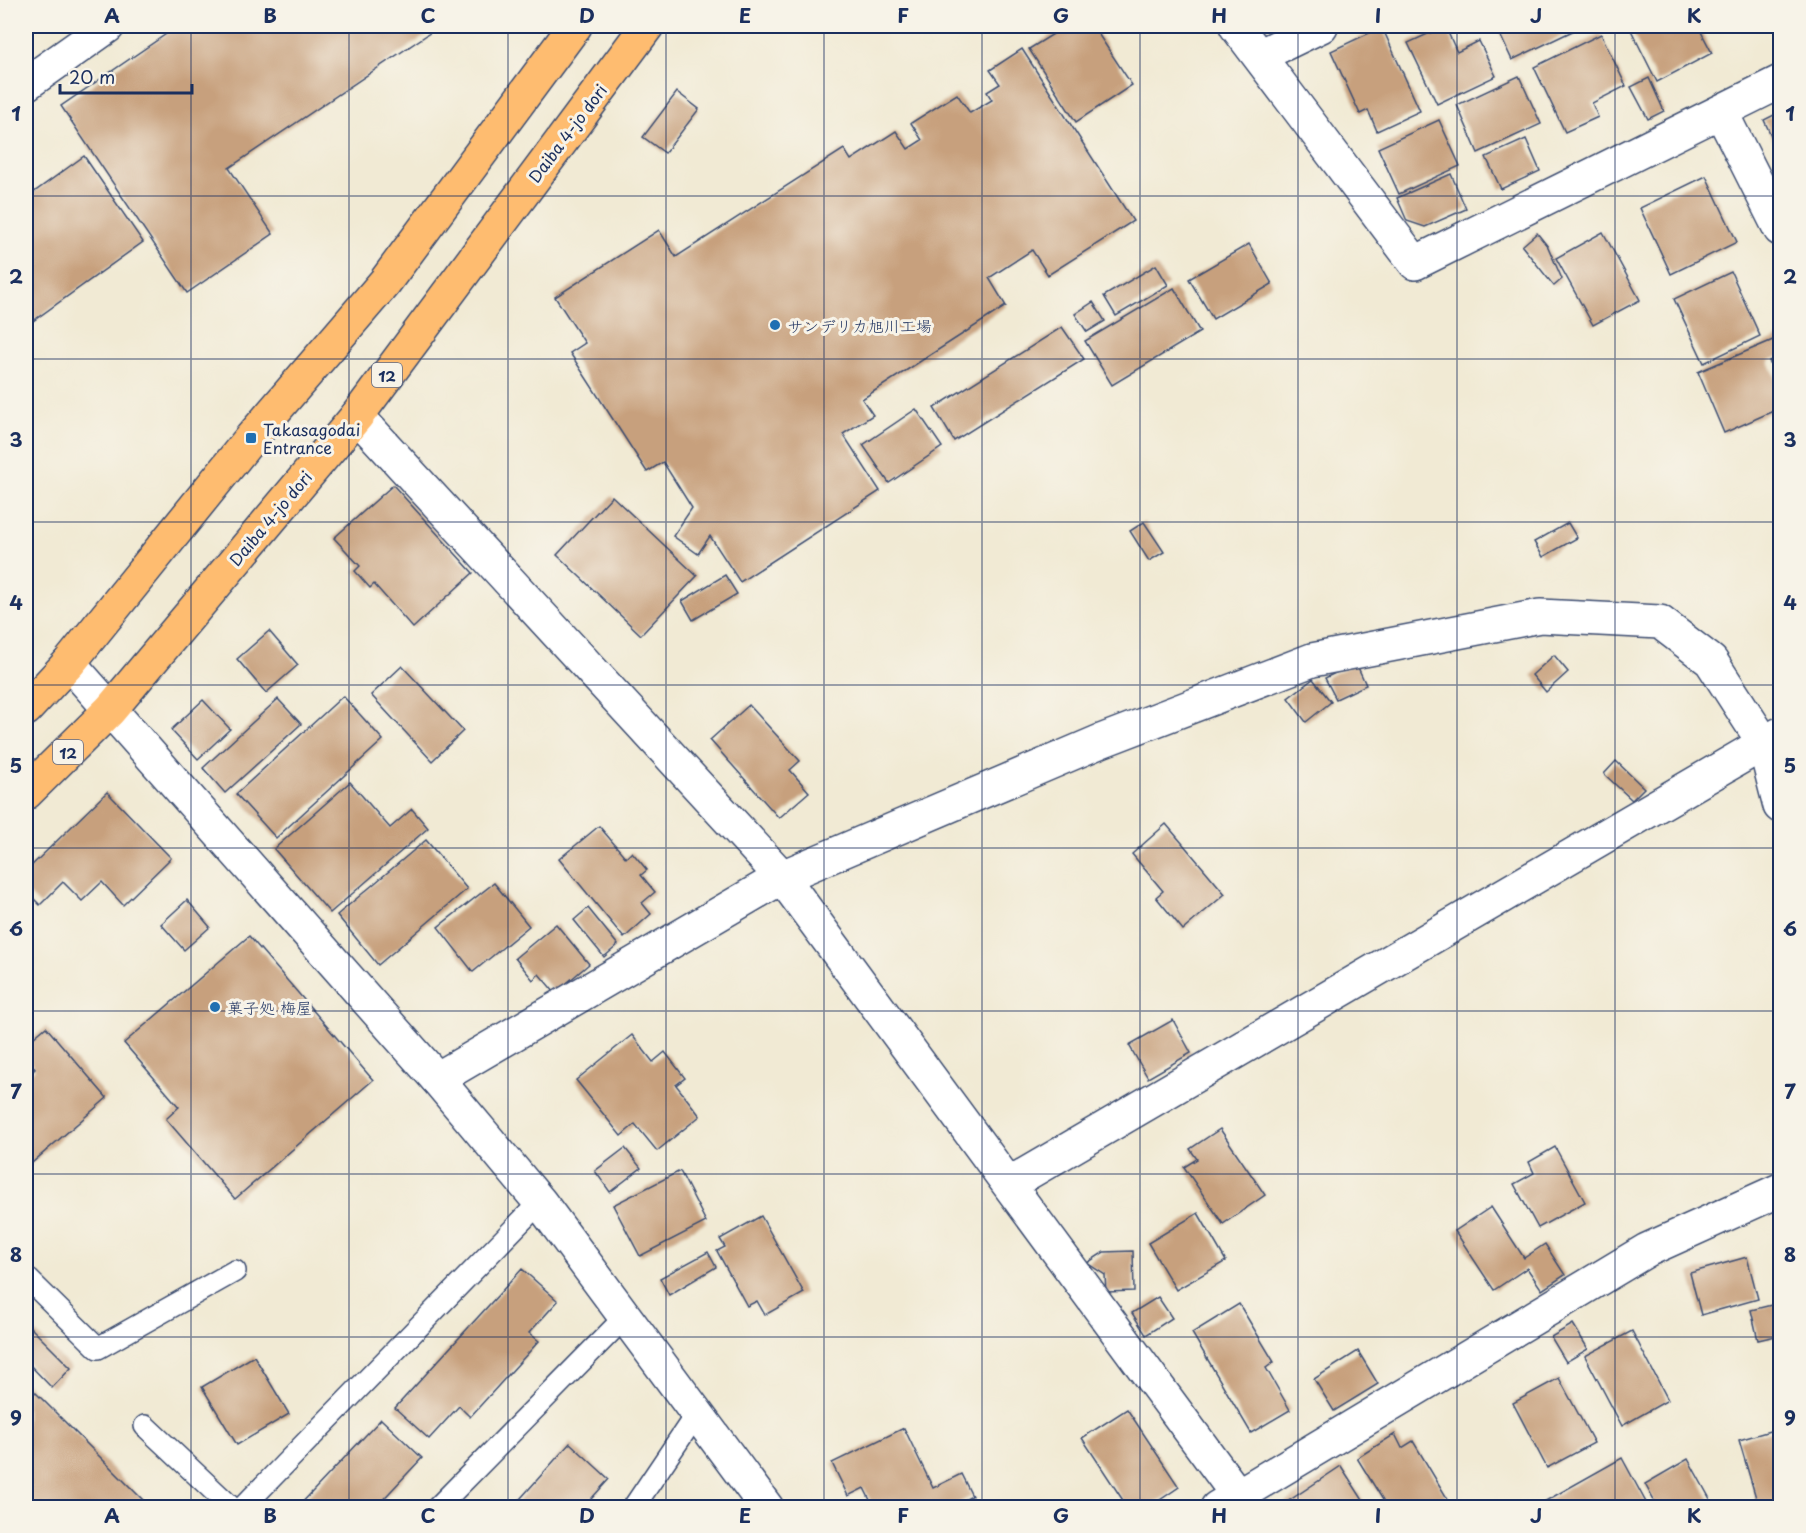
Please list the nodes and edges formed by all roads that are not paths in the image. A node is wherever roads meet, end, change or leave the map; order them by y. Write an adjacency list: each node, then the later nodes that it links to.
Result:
1 (108, 26): 8 (street)
2 (575, 26): 12 (highway)
3 (647, 26): 11 (highway, Daiba 4-jo dori / 12)
4 (1236, 26): 6 (street)
5 (1321, 26): 6 (street)
6 (1261, 55): 9 (street)
7 (1780, 82): 9 (street)
8 (26, 84)
9 (1721, 112): 10 (street)
10 (1780, 229)
11 (357, 416): 14 (highway, Daiba 4-jo dori / 12); 18 (street)
12 (69, 663): 13 (highway); 14 (street)
13 (26, 709)
14 (110, 710): 16 (highway, Daiba 4-jo dori / 12); 19 (street)
15 (1772, 739): 17 (street); 18 (street); 20 (street)
16 (26, 793)
17 (1780, 806)
18 (782, 877): 19 (street); 20 (street)
19 (437, 1079): 22 (street)
20 (1009, 1184): 28 (street)
21 (1780, 1190): 28 (street)
22 (540, 1202): 25 (street); 30 (lane)
23 (235, 1271): 24 (lane)
24 (26, 1284)
25 (625, 1317): 26 (street); 31 (lane)
26 (697, 1413): 32 (lane); 33 (street)
27 (145, 1426): 29 (lane)
28 (1234, 1504)
29 (232, 1508)
30 (242, 1508)
31 (437, 1508)
32 (633, 1508)
33 (767, 1508)

